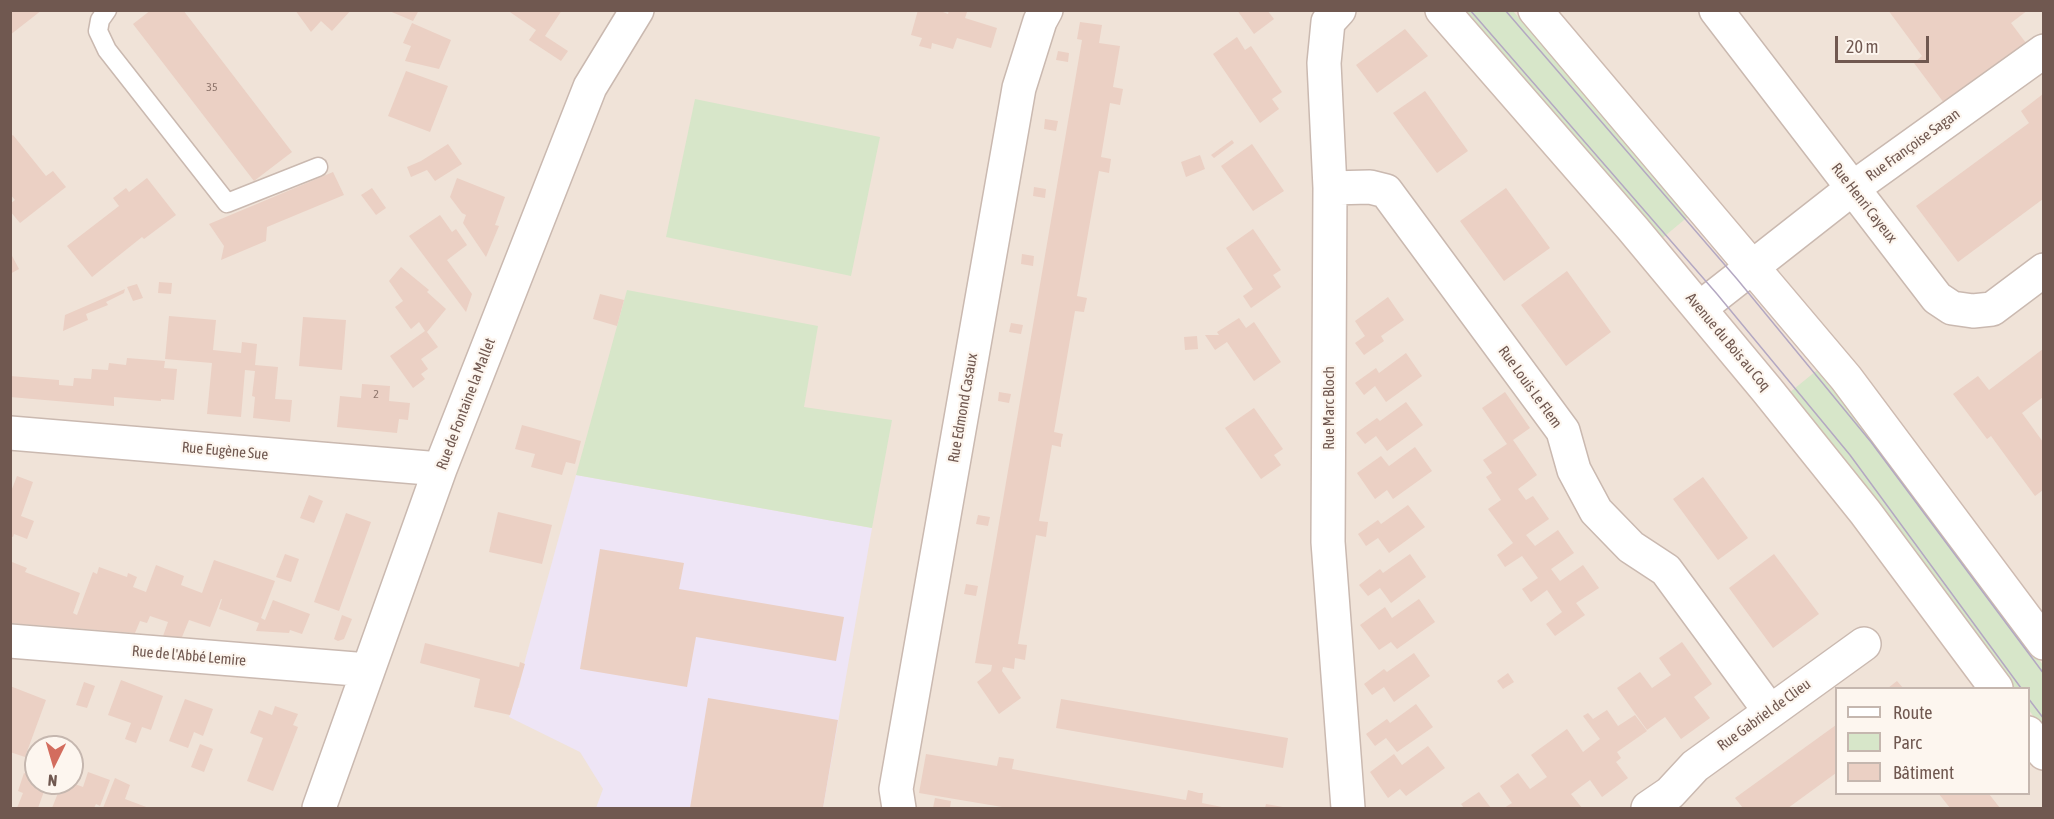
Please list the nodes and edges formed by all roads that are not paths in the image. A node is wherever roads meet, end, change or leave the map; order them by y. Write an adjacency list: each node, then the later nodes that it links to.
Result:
1 (107, 10): 9 (lane)
2 (637, 10): 16 (street, Rue de Fontaine la Mallet)
3 (1046, 10): 27 (street, Rue Edmond Casaux)
4 (1339, 10): 10 (street, Rue Marc Bloch)
5 (1442, 10): 14 (street, Avenue du Bois au Coq)
6 (1535, 10): 12 (street)
7 (1716, 10): 11 (street, Rue Henri Cayeux)
8 (2043, 51): 11 (street, Rue Françoise Sagan)
9 (318, 167)
10 (1330, 188): 22 (street, Rue Louis Le Flem); 28 (street, Rue Marc Bloch)
11 (1853, 188): 12 (street, Rue Françoise Sagan); 13 (street, Rue Henri Cayeux)
12 (1753, 266): 14 (street, Rue Françoise Sagan); 18 (street)
13 (2043, 270)
14 (1700, 308): 21 (street, Avenue du Bois au Coq)
15 (10, 433): 16 (street, Rue Eugène Sue)
16 (440, 470): 20 (street, Rue de Fontaine la Mallet)
17 (10, 641): 20 (street, Rue de l'Abbé Lemire)
18 (2043, 643)
19 (1864, 644): 22 (street, Rue Gabriel de Clieu)
20 (368, 670): 26 (street, Rue de Fontaine la Mallet)
21 (1995, 687)
22 (1769, 710): 25 (street, Rue Gabriel de Clieu)
23 (2030, 736): 24 (street)
24 (2043, 753)
25 (1666, 803)
26 (319, 808)
27 (899, 808)
28 (1348, 808)

